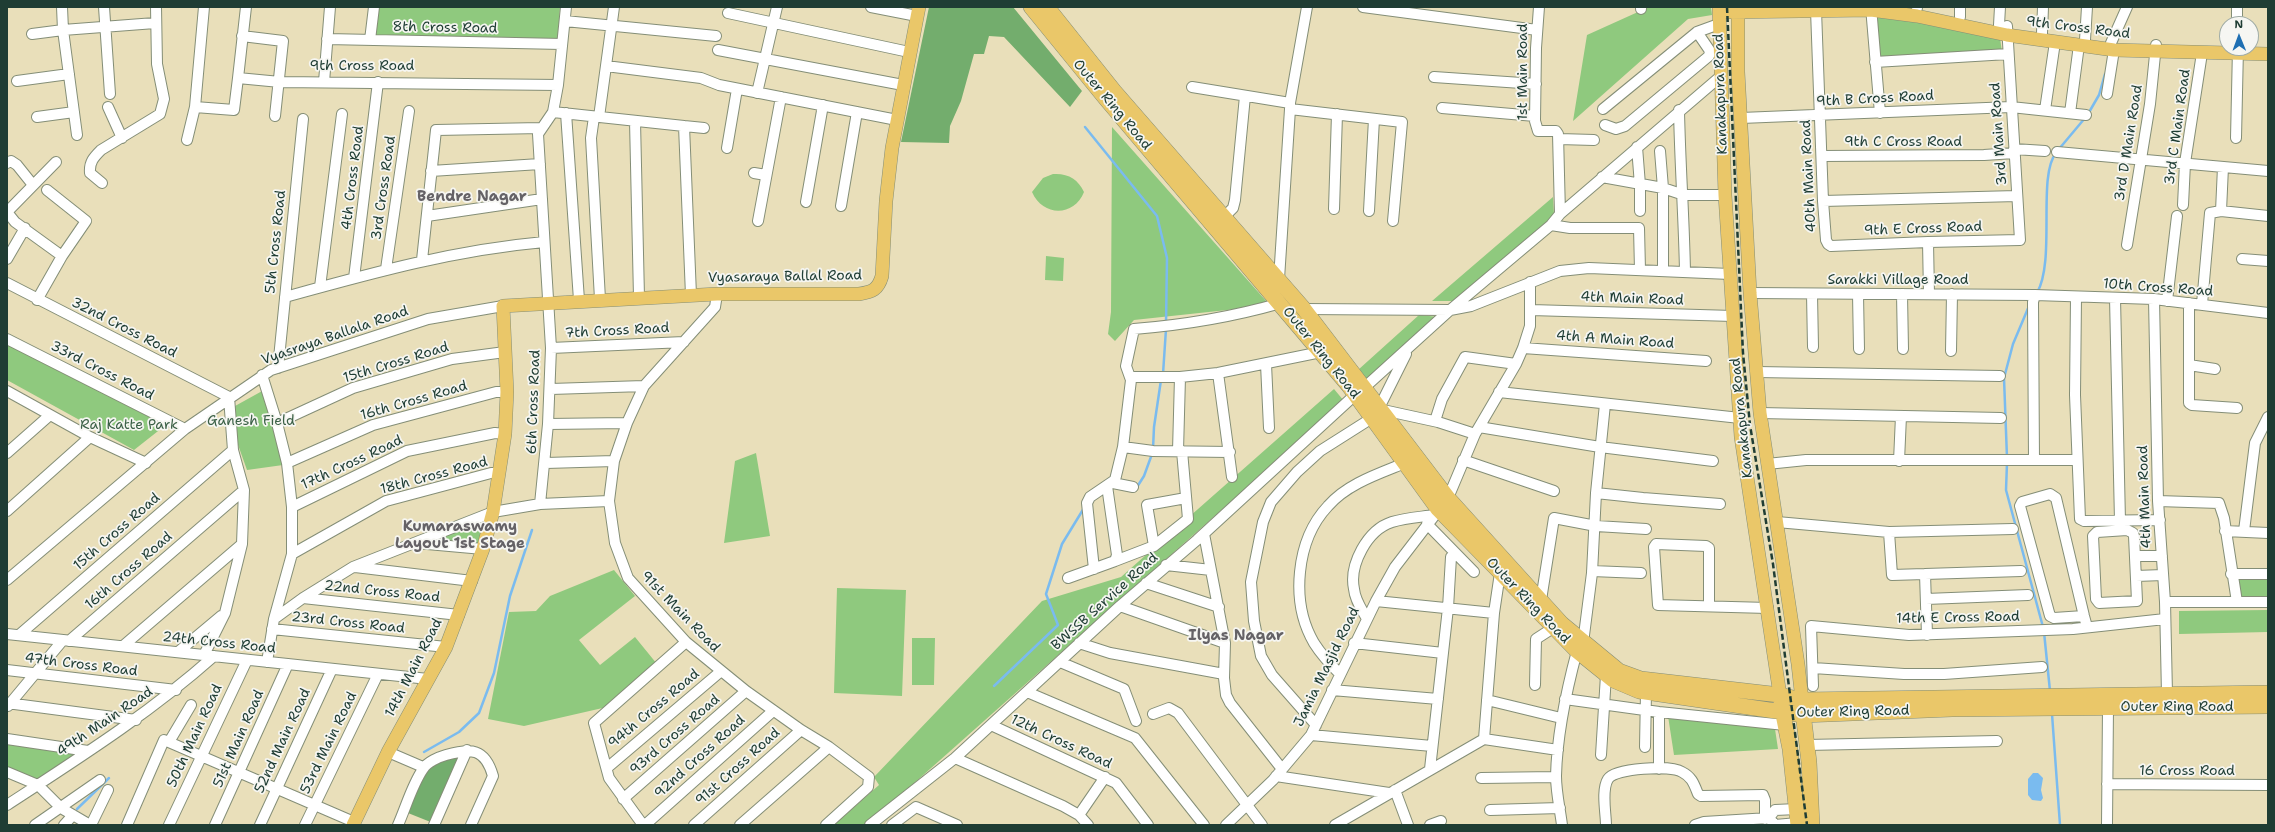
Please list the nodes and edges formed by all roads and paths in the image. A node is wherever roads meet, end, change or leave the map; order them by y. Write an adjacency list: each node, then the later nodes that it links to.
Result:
1 (62, 7): 36 (street)
2 (104, 7): 34 (street)
3 (156, 7): 31 (street)
4 (204, 7): 82 (street)
5 (246, 7): 41 (street)
6 (330, 7): 43 (street)
7 (374, 7): 44 (street)
8 (566, 7): 30 (street)
9 (614, 7): 33 (street)
10 (777, 7): 32 (street)
11 (872, 7): 27 (street)
12 (1031, 7): 203 (highway, Outer Ring Road)
13 (1047, 7): 156 (highway, Outer Ring Road)
14 (1307, 7): 80 (street)
15 (1363, 7): 25 (street)
16 (1539, 7): 37 (street, 1st Main Road)
17 (1915, 7): 28 (main road, 9th Cross Road)
18 (2000, 7): 35 (street, 3rd Main Road)
19 (2043, 7): 39 (street)
20 (2087, 7): 47 (street)
21 (2127, 7): 49 (street)
22 (1871, 8): 24 (main road, 9th Cross Road); 35 (main road, 9th Cross Road); 59 (street)
23 (1738, 9): 24 (main road, 9th Cross Road); 29 (main road, 9th Cross Road); 103 (main road, Kanakapura Road)
24 (1816, 10): 100 (street, 40th Main Road)
25 (1424, 11): 37 (street)
26 (728, 12): 32 (street)
27 (918, 12): 54 (main road, Vyasaraya Ballal Road)
28 (1960, 12): 35 (main road, 9th Cross Road)
29 (1719, 19): 38 (street); 45 (street); 62 (main road, Kanakapura Road)
30 (565, 21): 33 (street); 48 (street)
31 (155, 23): 34 (street); 113 (street)
32 (774, 23): 54 (street); 58 (street)
33 (611, 25): 42 (street); 60 (street)
34 (106, 28): 36 (street); 75 (street)
35 (2004, 29): 39 (main road, 9th Cross Road); 46 (main road, 9th Cross Road); 56 (street, 3rd Main Road)
36 (63, 30): 40 (street); 61 (street)
37 (1536, 30): 69 (street, 1st Main Road)
38 (1697, 32): 45 (street); 85 (street)
39 (2042, 33): 47 (main road, 9th Cross Road)
40 (32, 34)
41 (242, 36): 64 (street); 66 (street)
42 (716, 36)
43 (327, 39): 44 (street, 8th Cross Road); 67 (street)
44 (370, 40): 48 (street, 8th Cross Road)
45 (1703, 41): 108 (street)
46 (2055, 42): 47 (main road, 9th Cross Road); 87 (street)
47 (2082, 42): 49 (main road, 9th Cross Road); 93 (street)
48 (562, 44): 70 (street)
49 (2112, 46): 50 (main road, 9th Cross Road); 76 (street)
50 (2156, 48): 51 (main road, 9th Cross Road); 55 (main road, 9th Cross Road); 125 (street, 3rd D Main Road)
51 (2219, 49)
52 (718, 50): 58 (street)
53 (2219, 51): 55 (main road, 9th Cross Road)
54 (909, 52): 71 (main road, Vyasaraya Ballal Road)
55 (2202, 53): 129 (street, 3rd C Main Road)
56 (2008, 54): 59 (street); 83 (street, 3rd Main Road)
57 (2234, 56): 114 (street)
58 (766, 59): 71 (street); 74 (street)
59 (1875, 62): 92 (street)
60 (606, 66): 73 (street); 102 (street)
61 (69, 74): 65 (street); 89 (street)
62 (1721, 76): 86 (street, BWSSB Service Road); 142 (main road, Kanakapura Road)
63 (1434, 77): 69 (street)
64 (238, 78): 66 (street, 9th Cross Road); 82 (street)
65 (17, 81)
66 (280, 82): 67 (street, 9th Cross Road); 98 (street)
67 (324, 82): 68 (street, 9th Cross Road)
68 (378, 82): 70 (street, 9th Cross Road); 178 (street, 4th Cross Road)
69 (1536, 84): 99 (street, 1st Main Road)
70 (558, 85): 90 (street)
71 (902, 85): 106 (main road, Vyasaraya Ballal Road)
72 (1192, 87): 77 (street)
73 (737, 89): 74 (street); 119 (street)
74 (757, 93): 78 (street)
75 (110, 94)
76 (2106, 94)
77 (1245, 96): 80 (street); 156 (street)
78 (781, 97): 79 (street); 134 (street)
79 (823, 105): 91 (street); 146 (street)
80 (1290, 106): 96 (street); 179 (street)
81 (108, 107): 113 (street)
82 (195, 107): 116 (street)
83 (2011, 107): 87 (street, 9th B Cross Road); 92 (street, 9th B Cross Road); 121 (street, 3rd Main Road)
84 (1442, 108): 99 (street)
85 (1603, 109)
86 (1679, 110): 118 (street, BWSSB Service Road); 141 (street)
87 (2045, 110): 93 (street, 9th B Cross Road)
88 (409, 111): 173 (street, 3rd Cross Road)
89 (74, 112): 101 (street); 112 (street)
90 (553, 112): 95 (street); 110 (street)
91 (857, 112): 106 (street); 148 (street)
92 (1880, 113): 100 (street, 9th B Cross Road)
93 (2070, 113): 97 (street, 9th B Cross Road)
94 (342, 114): 182 (street)
95 (566, 114): 102 (street); 199 (street)
96 (1337, 114): 105 (street); 149 (street)
97 (2086, 115)
98 (276, 116)
99 (1535, 116): 115 (street, 1st Main Road)
100 (1820, 116): 103 (street, 9th B Cross Road); 124 (street, 40th Main Road)
101 (37, 117)
102 (597, 117): 107 (street); 197 (street)
103 (1741, 118): 183 (main road, Kanakapura Road)
104 (303, 119): 193 (street, 5th Cross Road)
105 (1374, 119): 153 (street); 160 (street)
106 (897, 120): 184 (main road, Vyasaraya Ballal Road)
107 (635, 121): 109 (street); 194 (street)
108 (1605, 125)
109 (684, 126): 111 (street); 190 (street)
110 (541, 128): 128 (street, 6th Cross Road); 131 (street)
111 (704, 128)
112 (77, 135)
113 (122, 138): 136 (street)
114 (2236, 138)
115 (1559, 139): 117 (street); 154 (street)
116 (187, 140)
117 (1594, 140)
118 (1637, 147): 135 (street, BWSSB Service Road); 138 (street)
119 (727, 148)
120 (1660, 151): 139 (street)
121 (2014, 151): 122 (street, 9th C Cross Road); 124 (street, 9th C Cross Road); 143 (street, 3rd Main Road)
122 (2045, 151)
123 (2057, 152): 125 (street)
124 (1822, 156): 145 (street, 40th Main Road)
125 (2142, 158): 129 (street); 167 (street, 3rd D Main Road)
126 (56, 162): 137 (street)
127 (7, 163): 137 (street)
128 (540, 164): 131 (street); 144 (street, 6th Cross Road)
129 (2186, 164): 130 (street); 147 (street, 3rd C Main Road)
130 (2223, 167): 132 (street); 151 (street)
131 (431, 171): 155 (street)
132 (2268, 171)
133 (754, 173): 134 (street)
134 (766, 175): 159 (street)
135 (1602, 177): 138 (street); 154 (street, BWSSB Service Road)
136 (102, 183)
137 (33, 185): 152 (street)
138 (1640, 185): 139 (street); 150 (street)
139 (1663, 188): 141 (street); 175 (street)
140 (47, 190): 168 (street)
141 (1684, 195): 142 (street); 176 (street)
142 (1725, 195): 177 (main road, Kanakapura Road)
143 (2017, 196): 145 (street); 163 (street, 3rd Main Road)
144 (542, 199): 155 (street); 164 (street, 6th Cross Road)
145 (1823, 201): 166 (street, 40th Main Road)
146 (806, 202)
147 (2183, 205)
148 (841, 206)
149 (1334, 209)
150 (1640, 211)
151 (2221, 211): 158 (street); 205 (street)
152 (7, 212): 162 (street)
153 (1370, 212)
154 (1560, 214): 161 (street, BWSSB Service Road)
155 (427, 216): 171 (street)
156 (1225, 216): 179 (highway, Outer Ring Road)
157 (2177, 216): 201 (street)
158 (2268, 216)
159 (758, 221)
160 (1393, 221)
161 (1551, 225): 174 (street); 208 (street, BWSSB Service Road)
162 (25, 228): 168 (street); 169 (street)
163 (2020, 240): 165 (street, 9th E Cross Road)
164 (544, 242): 171 (street); 202 (street, 6th Cross Road)
165 (1928, 242): 166 (street, 9th E Cross Road); 188 (street)
166 (1828, 244)
167 (2127, 245)
168 (62, 256): 198 (street)
169 (7, 259)
170 (2242, 259): 172 (street)
171 (422, 260): 173 (street)
172 (2268, 261)
173 (386, 269): 178 (street)
174 (1640, 270): 175 (street); 180 (street)
175 (1663, 271): 176 (street)
176 (1685, 272): 177 (street)
177 (1730, 274): 211 (main road, Kanakapura Road)
178 (354, 278): 182 (street)
179 (1279, 279): 207 (highway, Outer Ring Road)
180 (1530, 282): 208 (street); 209 (street)
181 (7, 283): 198 (street, 32nd Cross Road)
182 (320, 287): 193 (street)
183 (1750, 293): 185 (street, Sarakki Village Road); 229 (main road, Kanakapura Road)
184 (717, 294): 190 (main road, Vyasaraya Ballal Road); 213 (street, 91st Main Road)
185 (1812, 294): 186 (street, Sarakki Village Road); 214 (street)
186 (1858, 294): 187 (street, Sarakki Village Road); 218 (street)
187 (1902, 294): 188 (street, Sarakki Village Road); 219 (street)
188 (1929, 294): 189 (street, Sarakki Village Road)
189 (1952, 294): 191 (street, Sarakki Village Road); 220 (street)
190 (692, 295): 194 (main road, Vyasaraya Ballal Road)
191 (2035, 295): 192 (street, Sarakki Village Road); 268 (street)
192 (2046, 295): 195 (street, 10th Cross Road)
193 (285, 297): 227 (street, 5th Cross Road)
194 (639, 297): 197 (main road, Vyasaraya Ballal Road)
195 (2076, 297): 196 (street, 10th Cross Road); 269 (street)
196 (2115, 298): 200 (street, 10th Cross Road); 296 (street)
197 (600, 299): 199 (main road, Vyasaraya Ballal Road)
198 (37, 300): 241 (street, 32nd Cross Road)
199 (579, 300): 202 (main road, Vyasaraya Ballal Road)
200 (2154, 300): 201 (street, 10th Cross Road); 286 (street, 4th Main Road)
201 (2167, 301): 204 (street, 10th Cross Road)
202 (548, 302): 206 (main road, Vyasaraya Ballal Road); 215 (street, 6th Cross Road)
203 (1281, 303): 222 (highway, Outer Ring Road); 234 (street)
204 (2189, 303): 205 (street, 10th Cross Road); 226 (street)
205 (2202, 304): 210 (street, 10th Cross Road)
206 (503, 306): 221 (main road, 14th Main Road); 227 (street, Vyasraya Ballala Road)
207 (1304, 309): 208 (street); 237 (highway, Outer Ring Road)
208 (1450, 310): 216 (street, BWSSB Service Road)
209 (1531, 310): 211 (street, 4th Main Road); 217 (street)
210 (2268, 313)
211 (1733, 316): 249 (main road, Kanakapura Road)
212 (7, 339): 256 (street, 33rd Cross Road)
213 (684, 342): 215 (street, 7th Cross Road); 235 (street, 91st Main Road)
214 (1813, 347)
215 (551, 348): 236 (street, 6th Cross Road)
216 (1408, 348): 237 (street, BWSSB Service Road); 244 (street)
217 (1523, 348): 223 (street, 4th A Main Road); 225 (street)
218 (1859, 349)
219 (1903, 350)
220 (1951, 351)
221 (505, 352): 238 (main road, 14th Main Road); 252 (street, 15th Cross Road)
222 (1321, 352): 224 (street); 237 (highway, Outer Ring Road)
223 (1706, 360)
224 (1266, 364): 230 (street); 255 (street)
225 (1516, 364): 239 (street); 251 (street)
226 (2189, 365): 228 (street); 243 (street)
227 (278, 368): 231 (street, Vyasraya Ballala Road)
228 (2215, 369)
229 (1757, 372): 232 (street); 245 (main road, Kanakapura Road)
230 (1218, 373): 233 (street); 265 (street)
231 (262, 375): 241 (street, Vyasraya Ballala Road); 252 (street)
232 (2000, 376)
233 (1180, 377): 234 (street); 263 (street)
234 (1132, 380): 260 (street)
235 (644, 386): 236 (street); 253 (street, 91st Main Road)
236 (550, 389): 254 (street, 6th Cross Road)
237 (1360, 391): 244 (highway, Outer Ring Road); 307 (street, BWSSB Service Road)
238 (507, 392): 258 (main road, 14th Main Road); 273 (street, 16th Cross Road)
239 (1500, 392): 242 (street); 257 (street)
240 (9, 396): 246 (street)
241 (229, 397): 256 (street, Vyasraya Ballala Road); 262 (street)
242 (1605, 404): 249 (street); 261 (street)
243 (2237, 408)
244 (1378, 411): 251 (street); 275 (highway, Outer Ring Road); 285 (highway, Outer Ring Road); 418 (street)
245 (1760, 413): 247 (street); 276 (main road, Kanakapura Road)
246 (50, 416): 259 (street); 264 (street)
247 (1900, 416): 250 (street); 271 (street)
248 (2268, 417): 304 (street)
249 (1740, 418): 347 (main road, Kanakapura Road)
250 (2001, 418)
251 (1435, 421): 257 (street)
252 (277, 422): 273 (street)
253 (627, 423): 254 (street); 270 (street, 91st Main Road)
254 (548, 424): 274 (street, 6th Cross Road)
255 (1269, 428)
256 (185, 429): 272 (street, Vyasraya Ballala Road)
257 (1477, 430): 261 (street); 266 (street)
258 (500, 433): 277 (main road, 14th Main Road); 290 (street, 17th Cross Road)
259 (90, 437): 272 (street); 291 (street)
260 (1123, 446): 263 (street); 279 (street)
261 (1600, 447): 267 (street); 283 (street)
262 (233, 450): 281 (street); 360 (street, 15th Cross Road)
263 (1180, 451): 265 (street); 284 (street)
264 (7, 452)
265 (1230, 452): 278 (street)
266 (1463, 460): 282 (street); 285 (street)
267 (1713, 460)
268 (2034, 460): 269 (street); 271 (street)
269 (2077, 460): 295 (street)
270 (614, 461): 274 (street); 287 (street, 91st Main Road)
271 (1900, 461): 276 (street)
272 (146, 463): 332 (street, Vyasraya Ballala Road)
273 (287, 463): 290 (street)
274 (546, 463): 288 (street, 6th Cross Road)
275 (1405, 464): 293 (highway, Outer Ring Road); 382 (street)
276 (1767, 464): 297 (main road, Kanakapura Road)
277 (499, 473): 292 (main road, 14th Main Road); 312 (street, 18th Cross Road)
278 (1232, 477)
279 (1109, 485): 280 (street); 316 (street); 319 (street)
280 (1132, 487)
281 (244, 490): 309 (street); 362 (street, 16th Cross Road)
282 (1554, 491)
283 (1596, 493): 289 (street); 300 (street)
284 (1186, 498): 310 (street); 310 (street)
285 (1448, 498): 293 (street, Jamia Masjid Road); 338 (highway, Outer Ring Road)
286 (2158, 500): 294 (street, 4th Main Road); 303 (street)
287 (609, 501): 288 (street); 363 (street, 91st Main Road)
288 (540, 504): 292 (street)
289 (1720, 504)
290 (292, 507): 312 (street)
291 (7, 511)
292 (493, 512): 308 (street); 311 (main road, 14th Main Road)
293 (1436, 512): 299 (street, Jamia Masjid Road); 324 (highway, Outer Ring Road); 352 (street)
294 (2160, 520): 296 (street); 314 (street, 4th Main Road)
295 (2081, 521): 296 (street); 298 (street)
296 (2120, 521)
297 (1776, 522): 305 (street); 401 (main road, Kanakapura Road)
298 (2063, 522): 351 (street); 353 (street)
299 (1427, 524): 323 (street); 339 (street, Jamia Masjid Road)
300 (1596, 526): 301 (street); 321 (street); 338 (street)
301 (1646, 529)
302 (2013, 529): 305 (street)
303 (2225, 531): 304 (street); 327 (street)
304 (2244, 531): 306 (street)
305 (1888, 532): 326 (street)
306 (2268, 533)
307 (1204, 534): 317 (street, BWSSB Service Road); 320 (street)
308 (412, 542): 311 (street); 318 (street)
309 (242, 544): 348 (street); 367 (street)
310 (1154, 546): 316 (street)
311 (483, 549): 333 (main road, 14th Main Road)
312 (292, 554): 355 (street)
313 (2135, 556): 314 (street); 330 (street); 330 (street)
314 (2162, 556): 329 (street, 4th Main Road)
315 (1451, 557): 346 (street)
316 (1115, 561): 319 (street)
317 (1166, 565): 320 (street); 334 (street, BWSSB Service Road)
318 (353, 567): 333 (street); 336 (street)
319 (1094, 569): 331 (street)
320 (1211, 570): 345 (street)
321 (1592, 570): 325 (street); 368 (street)
322 (2021, 571): 326 (street)
323 (1474, 572)
324 (1500, 573): 349 (street); 357 (highway, Outer Ring Road)
325 (1641, 573)
326 (1925, 574): 337 (street)
327 (2231, 574): 328 (street); 341 (street)
328 (2268, 574)
329 (2163, 575): 330 (street); 340 (street, 4th Main Road)
330 (2136, 576)
331 (1068, 578)
332 (7, 580)
333 (472, 581): 350 (main road, 14th Main Road)
334 (1146, 583): 343 (street, BWSSB Service Road); 345 (street)
335 (2028, 594): 337 (street)
336 (303, 598): 350 (street, 22nd Cross Road); 355 (street)
337 (1926, 599): 361 (street)
338 (1541, 600): 368 (highway, Outer Ring Road)
339 (1376, 601): 346 (street); 352 (street, Jamia Masjid Road)
340 (2165, 602): 341 (street); 354 (street, 4th Main Road)
341 (2237, 602): 342 (street)
342 (2268, 602)
343 (1120, 606): 364 (street, BWSSB Service Road); 365 (street)
344 (1709, 606): 344 (street); 347 (street)
345 (1219, 607): 365 (street)
346 (1448, 608): 349 (street); 371 (street)
347 (1768, 608): 397 (main road, Kanakapura Road)
348 (225, 613): 370 (street); 372 (street)
349 (1494, 613): 400 (street)
350 (459, 615): 369 (main road, 14th Main Road)
351 (2084, 616): 353 (street); 356 (street)
352 (1366, 617): 366 (street, Jamia Masjid Road)
353 (2070, 617): 358 (street)
354 (2165, 619): 356 (street, 14th E Cross Road); 396 (street, 4th Main Road)
355 (273, 624): 369 (street, 23rd Cross Road); 374 (street)
356 (2087, 627): 358 (street, 14th E Cross Road)
357 (1553, 628): 368 (highway, Outer Ring Road); 388 (street)
358 (2073, 629): 361 (street, 14th E Cross Road)
359 (7, 634): 360 (street, 24th Cross Road)
360 (18, 635): 362 (street, 24th Cross Road)
361 (1927, 635): 378 (street, 14th E Cross Road)
362 (66, 640): 367 (street, 24th Cross Road); 383 (street, 16th Cross Road)
363 (686, 642): 381 (street, 91st Main Road); 437 (street)
364 (1079, 643): 375 (street, BWSSB Service Road); 385 (street)
365 (1225, 643): 385 (street)
366 (1354, 643): 371 (street); 382 (street, Jamia Masjid Road)
367 (123, 646): 370 (street, 24th Cross Road)
368 (1580, 647): 386 (highway, Outer Ring Road); 397 (highway, Outer Ring Road); 399 (street)
369 (446, 648): 387 (main road, 14th Main Road)
370 (178, 652): 372 (street, 24th Cross Road)
371 (1443, 653): 398 (street)
372 (209, 656): 373 (street, 24th Cross Road); 390 (street, 49th Main Road)
373 (246, 660): 374 (street, 24th Cross Road); 434 (street, 50th Main Road)
374 (267, 662): 376 (street, 24th Cross Road)
375 (1060, 662): 393 (street, BWSSB Service Road); 416 (street)
376 (288, 664): 379 (street, 24th Cross Road); 441 (street, 51st Main Road)
377 (2042, 667): 378 (street)
378 (1813, 668): 389 (street, 14th E Cross Road)
379 (332, 669): 384 (street, 24th Cross Road); 450 (street, 52nd Main Road)
380 (7, 670): 383 (street, 47th Cross Road)
381 (720, 672): 392 (street, 91st Main Road); 437 (street, 94th Cross Road)
382 (1339, 673): 391 (street, Jamia Masjid Road)
383 (36, 674): 390 (street, 47th Cross Road); 403 (street, 16th Cross Road)
384 (378, 674): 387 (street, 24th Cross Road); 456 (street, 53rd Main Road)
385 (1224, 674): 442 (street)
386 (1606, 675): 394 (highway, Outer Ring Road); 404 (street)
387 (428, 679): 432 (main road, 14th Main Road)
388 (1535, 685)
389 (1813, 686)
390 (176, 690): 415 (street, 49th Main Road)
391 (1332, 690): 398 (street); 418 (street, Jamia Masjid Road)
392 (746, 691): 409 (street, 91st Main Road); 453 (street, 93rd Cross Road)
393 (1027, 692): 417 (street, BWSSB Service Road); 486 (street)
394 (1646, 692): 408 (street); 414 (highway, Outer Ring Road)
395 (2268, 693): 396 (highway, Outer Ring Road)
396 (2167, 694): 402 (highway, Outer Ring Road)
397 (1780, 695): 401 (highway, Outer Ring Road); 414 (highway, Kanakapura Road)
398 (1438, 699): 426 (street)
399 (1566, 699): 404 (street); 413 (street)
400 (1487, 700): 413 (street); 422 (street)
401 (1802, 700): 402 (highway, Outer Ring Road); 412 (highway, Kanakapura Road)
402 (2051, 702): 407 (highway, Outer Ring Road); 412 (highway, Outer Ring Road)
403 (8, 704): 415 (street)
404 (1604, 704): 408 (street); 433 (street)
405 (192, 705): 424 (street)
406 (2268, 706): 407 (highway, Outer Ring Road)
407 (2108, 707): 447 (street)
408 (1646, 710): 410 (street); 428 (street)
409 (772, 711): 419 (street, 91st Main Road); 478 (street, 92nd Cross Road)
410 (1659, 712): 414 (street); 439 (street)
411 (1153, 714): 454 (street)
412 (1803, 715): 414 (highway, Outer Ring Road); 425 (highway, Kanakapura Road)
413 (1561, 718): 430 (street)
414 (1784, 718): 464 (highway, Kanakapura Road)
415 (136, 720): 431 (street, 49th Main Road)
416 (1136, 721)
417 (991, 725): 435 (street, BWSSB Service Road); 443 (street, 12th Cross Road)
418 (1316, 725): 420 (street, Jamia Masjid Road)
419 (801, 730): 427 (street, 91st Main Road); 479 (street, 91st Cross Road)
420 (1311, 735): 426 (street); 442 (street, Jamia Masjid Road)
421 (7, 739): 431 (street)
422 (1484, 739): 430 (street); 438 (street)
423 (1997, 741): 425 (street)
424 (169, 742): 434 (street); 470 (street)
425 (1807, 745): 464 (highway, Kanakapura Road)
426 (1432, 746): 438 (street)
427 (829, 747): 480 (street); 481 (street, 91st Main Road)
428 (1645, 747)
429 (467, 750): 436 (street); 476 (street); 477 (street)
430 (1558, 750): 444 (street)
431 (88, 751): 448 (street, 49th Main Road)
432 (388, 752): 436 (street); 465 (main road, 14th Main Road)
433 (1601, 755)
434 (201, 756): 441 (street); 471 (street, 50th Main Road)
435 (955, 758): 461 (street); 482 (street, BWSSB Service Road)
436 (423, 767): 475 (street)
437 (607, 768): 453 (street)
438 (1430, 769): 452 (street)
439 (1659, 769): 462 (street); 493 (street)
440 (7, 772): 448 (street)
441 (239, 772): 450 (street); 472 (street, 51st Main Road)
442 (1279, 773): 452 (street); 454 (street, Jamia Masjid Road)
443 (1105, 777): 461 (street); 485 (street, 12th Cross Road)
444 (1556, 777): 445 (street); 458 (street)
445 (1481, 778)
446 (100, 780): 457 (street)
447 (2107, 784): 449 (street, 16 Cross Road); 495 (street)
448 (38, 785): 455 (street, 49th Main Road); 457 (street)
449 (2268, 785)
450 (276, 788): 456 (street); 473 (street, 52nd Main Road)
451 (108, 790): 469 (street)
452 (1392, 791): 489 (street); 490 (street)
453 (622, 799): 478 (street)
454 (1248, 804): 487 (street, Jamia Masjid Road); 488 (street)
455 (7, 805)
456 (314, 805): 465 (street); 474 (street, 53rd Main Road)
457 (60, 808): 460 (street); 467 (street)
458 (1560, 808): 459 (street); 492 (street)
459 (1490, 810)
460 (73, 815): 468 (street); 469 (street)
461 (1079, 815): 484 (street)
462 (1767, 819): 464 (street); 464 (street); 494 (street)
463 (1441, 821): 491 (street)
464 (1801, 821)
465 (354, 824)
466 (953, 824): 483 (street)
467 (35, 825)
468 (64, 825)
469 (91, 825)
470 (127, 825)
471 (169, 825)
472 (215, 825)
473 (260, 825)
474 (305, 825)
475 (398, 825)
476 (434, 825)
477 (471, 825)
478 (644, 825)
479 (694, 825)
480 (740, 825)
481 (826, 825)
482 (870, 825)
483 (892, 825)
484 (1088, 825)
485 (1148, 825)
486 (1204, 825)
487 (1226, 825)
488 (1262, 825)
489 (1335, 825)
490 (1408, 825)
491 (1430, 825)
492 (1562, 825)
493 (1606, 825)
494 (1695, 825)
495 (2107, 825)

